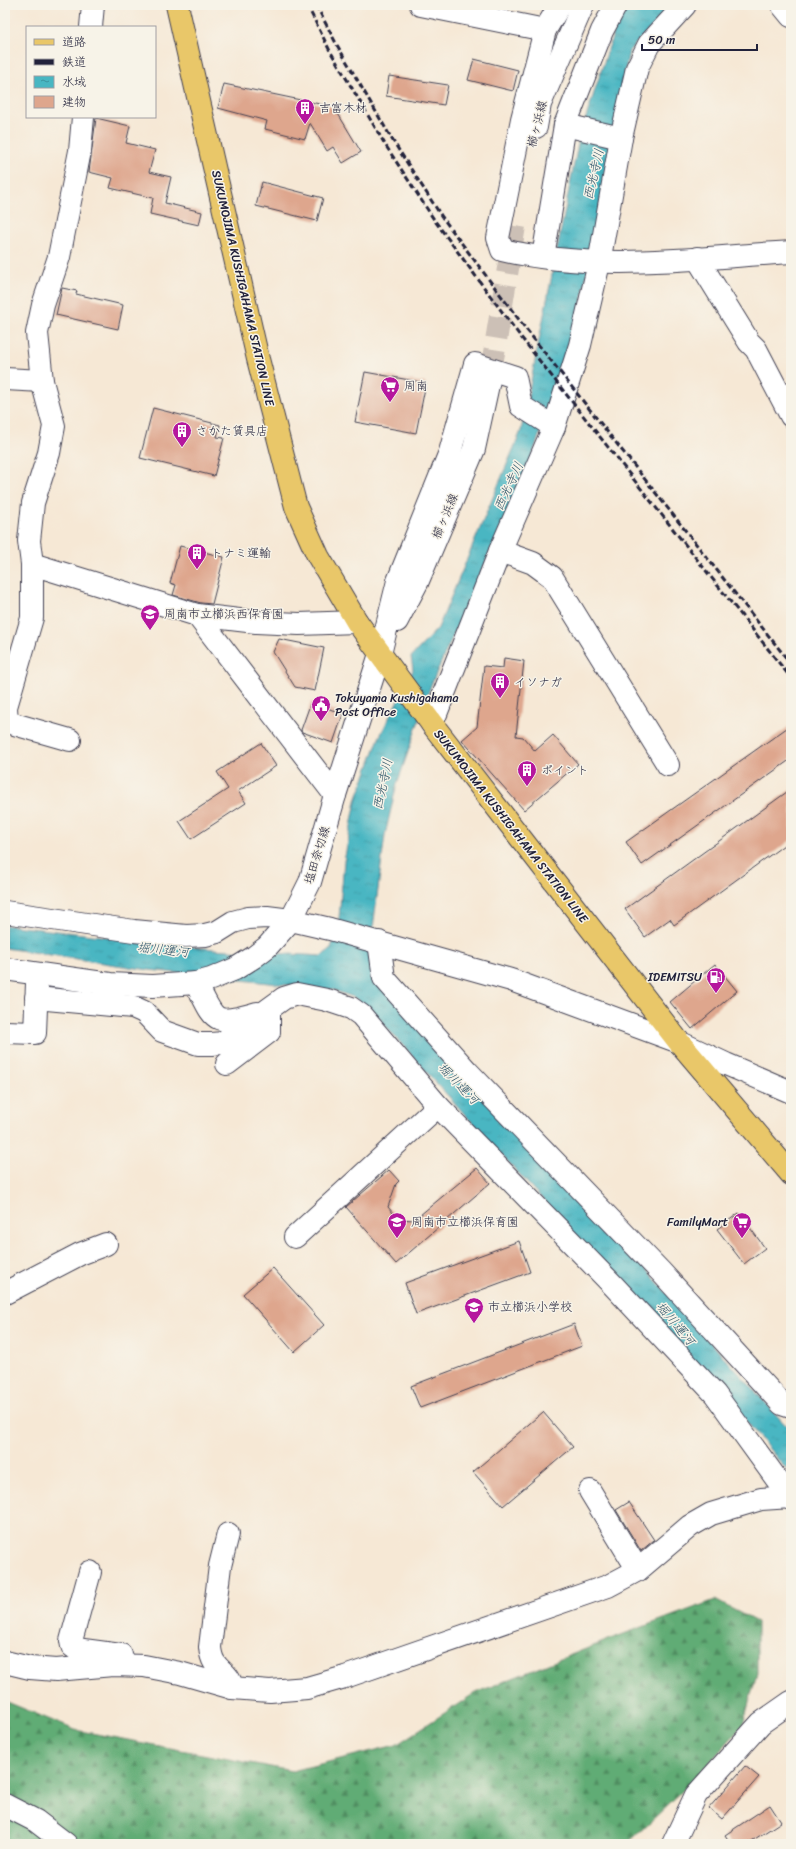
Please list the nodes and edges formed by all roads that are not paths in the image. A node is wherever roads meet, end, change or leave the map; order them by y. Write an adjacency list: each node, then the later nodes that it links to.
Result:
1 (92, 5): 11 (street)
2 (177, 5): 29 (main road, SUKUMOJIMA KUSHIGAHAMA STATION LINE)
3 (421, 5): 9 (street)
4 (560, 5): 12 (street)
5 (582, 5): 16 (street, 櫛ヶ浜線)
6 (616, 5): 14 (street)
7 (685, 5): 15 (street)
8 (782, 5): 10 (street)
9 (462, 9): 12 (street)
10 (791, 16)
11 (91, 26)
12 (545, 30): 18 (street)
13 (83, 118): 23 (street)
14 (566, 125): 15 (street); 18 (street)
15 (621, 138): 20 (street)
16 (515, 226)
17 (791, 252): 19 (street)
18 (543, 257): 20 (street)
19 (697, 258): 20 (street); 24 (street)
20 (598, 263): 25 (street)
21 (491, 371): 30 (street, 櫛ヶ浜線)
22 (5, 379): 23 (street)
23 (42, 381): 27 (street)
24 (791, 416)
25 (554, 427): 26 (street); 30 (street)
26 (500, 551): 31 (street); 33 (street)
27 (32, 564): 28 (street); 32 (street)
28 (197, 615): 29 (street); 34 (street)
29 (357, 622): 30 (main road, SUKUMOJIMA KUSHIGAHAMA STATION LINE)
30 (380, 654): 31 (main road, SUKUMOJIMA KUSHIGAHAMA STATION LINE); 34 (street, 塩田奈切線)
31 (432, 724): 44 (main road, SUKUMOJIMA KUSHIGAHAMA STATION LINE)
32 (70, 740)
33 (668, 765)
34 (335, 795): 36 (street, 塩田奈切線)
35 (5, 912): 36 (street)
36 (291, 920): 37 (street); 40 (street, 塩田奈切線)
37 (379, 942): 44 (street); 52 (street)
38 (5, 969): 39 (street, 塩田奈切線)
39 (37, 974): 40 (street, 塩田奈切線); 41 (street)
40 (204, 981): 42 (street)
41 (36, 998): 42 (street); 43 (street)
42 (269, 1010): 45 (street); 47 (street)
43 (5, 1032)
44 (679, 1042): 46 (street); 48 (main road, SUKUMOJIMA KUSHIGAHAMA STATION LINE)
45 (227, 1064)
46 (791, 1092)
47 (438, 1106): 49 (street); 54 (street)
48 (791, 1174)
49 (296, 1237)
50 (106, 1244): 51 (street)
51 (5, 1293)
52 (791, 1407)
53 (590, 1491): 56 (street)
54 (791, 1498): 56 (street)
55 (228, 1534): 60 (street)
56 (638, 1570): 60 (street)
57 (90, 1572): 59 (street)
58 (5, 1662): 59 (street)
59 (144, 1666): 60 (street)
60 (232, 1688)
61 (791, 1702): 64 (street)
62 (5, 1805): 63 (street)
63 (66, 1844)
64 (673, 1844)

